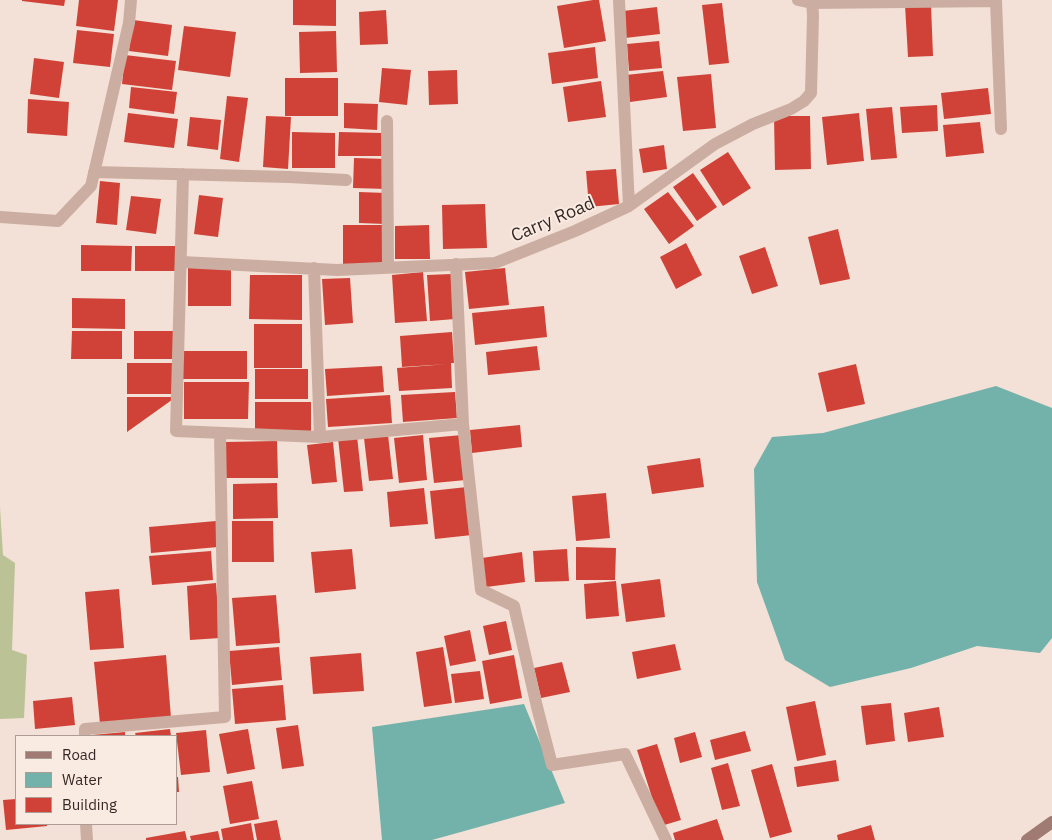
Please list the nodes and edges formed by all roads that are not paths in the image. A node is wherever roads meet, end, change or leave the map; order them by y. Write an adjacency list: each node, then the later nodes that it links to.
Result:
1 (131, 0): 7 (street)
2 (619, 0): 10 (street)
3 (798, 0): 4 (street)
4 (812, 1): 6 (street); 10 (street, Carry Road)
5 (387, 121): 14 (street)
6 (1001, 129)
7 (94, 172): 8 (street); 11 (street)
8 (183, 174): 9 (street); 12 (street)
9 (346, 180)
10 (629, 206): 13 (street, Carry Road)
11 (0, 217)
12 (182, 262): 15 (street, Carry Road); 17 (street)
13 (456, 264): 14 (street, Carry Road); 16 (street)
14 (388, 267): 15 (street, Carry Road)
15 (314, 268): 18 (street)
16 (463, 424): 18 (street); 23 (street)
17 (220, 433): 18 (street); 19 (street)
18 (320, 437)
19 (85, 735)
20 (1052, 822): 24 (main road)
21 (86, 825): 22 (street)
22 (86, 840)
23 (666, 840)
24 (1027, 840)

